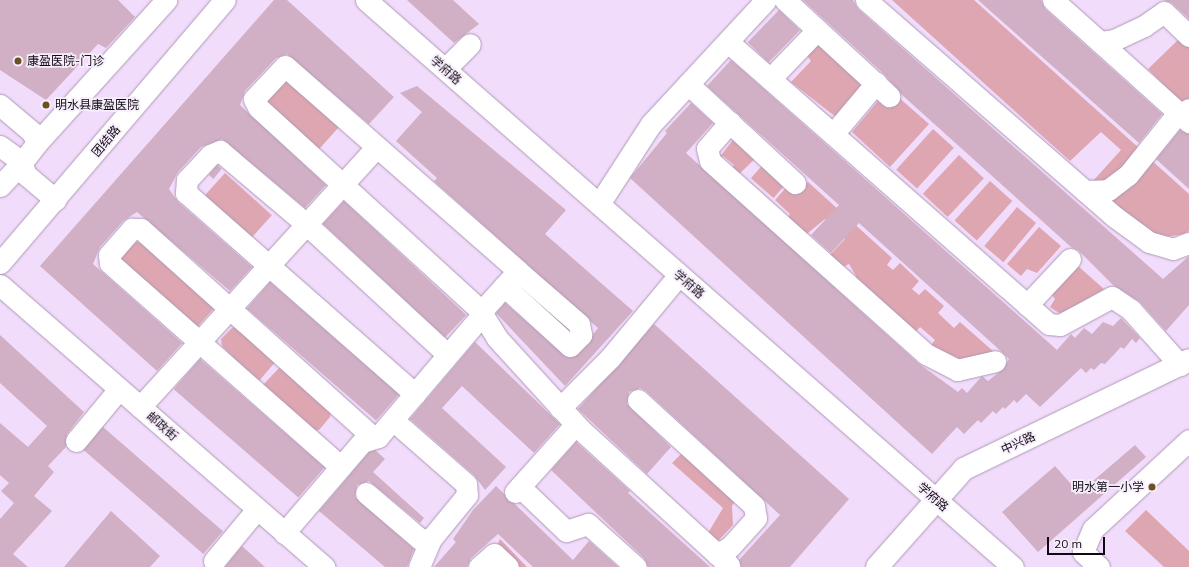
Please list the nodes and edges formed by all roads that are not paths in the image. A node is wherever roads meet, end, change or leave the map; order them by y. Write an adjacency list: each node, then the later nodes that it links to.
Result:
1 (166, 0): 20 (street)
2 (225, 0): 28 (street, 团结路)
3 (366, 0): 13 (street, 学府路)
4 (766, 0): 10 (street)
5 (785, 0): 8 (street)
6 (866, 0): 27 (street)
7 (1053, 0): 11 (street)
8 (817, 30): 14 (street); 19 (street)
9 (1189, 36): 11 (street)
10 (728, 42): 14 (street); 15 (street)
11 (1100, 42): 17 (street)
12 (470, 44): 13 (street)
13 (445, 69): 29 (street, 学府路)
14 (770, 79): 19 (street)
15 (688, 84): 18 (street); 29 (street)
16 (0, 105): 20 (street)
17 (1186, 115): 27 (street)
18 (730, 122): 25 (street); 44 (street)
19 (833, 134): 39 (street)
20 (37, 143): 23 (street)
21 (0, 146): 23 (street)
22 (376, 148): 24 (street); 24 (street); 35 (street)
23 (22, 162): 26 (street); 28 (street)
24 (342, 182): 30 (street); 41 (street)
25 (795, 183)
26 (0, 186)
27 (1085, 191): 31 (street)
28 (56, 200): 33 (street, 团结路)
29 (599, 204): 36 (street, 学府路)
30 (305, 223): 34 (street); 34 (street); 43 (street)
31 (1189, 243)
32 (1070, 259): 39 (street)
33 (0, 263)
34 (268, 264): 40 (street); 47 (street)
35 (518, 270): 38 (street); 38 (street)
36 (679, 275): 50 (street); 58 (street, 学府路)
37 (0, 285): 46 (street, 邮政街)
38 (504, 286): 41 (street)
39 (1027, 305): 45 (street)
40 (230, 307): 42 (street); 42 (street); 53 (street)
41 (481, 312): 43 (street); 50 (street)
42 (200, 340): 49 (street); 56 (street)
43 (447, 354): 47 (street)
44 (995, 361)
45 (1185, 363): 58 (main road, 中兴路)
46 (119, 389): 49 (street, 邮政街); 55 (street)
47 (415, 394): 51 (street)
48 (638, 400): 52 (street)
49 (140, 407): 59 (street, 邮政街)
50 (560, 408): 52 (street)
51 (393, 420): 53 (street); 61 (street)
52 (575, 425): 67 (street)
53 (372, 436): 56 (street)
54 (1189, 440): 70 (street)
55 (76, 441)
56 (340, 466): 60 (street)
57 (366, 493): 61 (street)
58 (937, 500): 68 (main road, 中兴路); 69 (street, 学府路)
59 (257, 509): 60 (street, 邮政街); 62 (street)
60 (284, 533): 63 (street, 邮政街)
61 (432, 537): 64 (street)
62 (214, 561)
63 (324, 567)
64 (419, 567)
65 (479, 567): 66 (street)
66 (508, 567)
67 (636, 567)
68 (878, 567)
69 (1013, 567)
70 (1099, 567)

